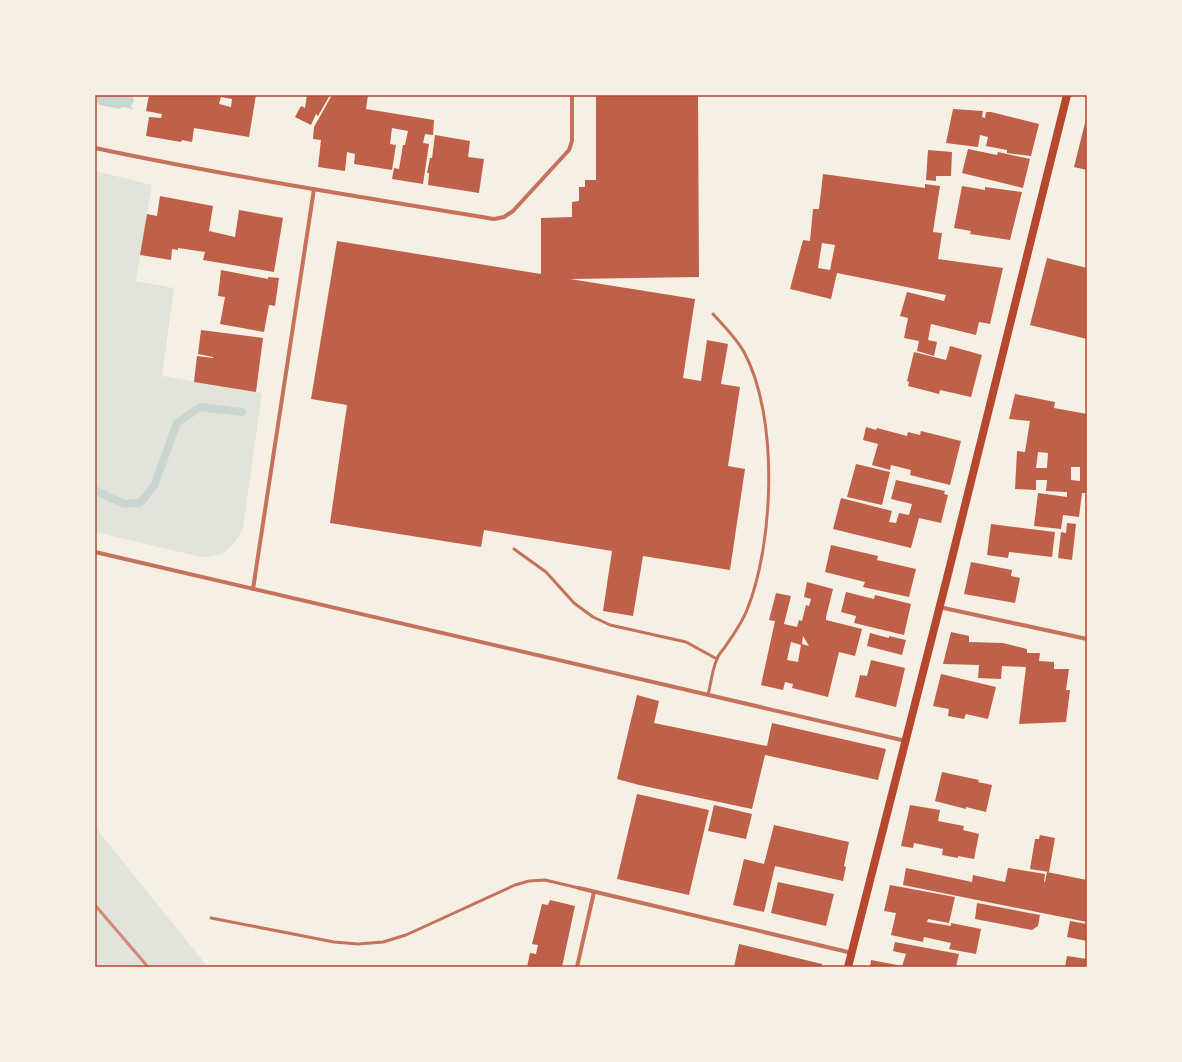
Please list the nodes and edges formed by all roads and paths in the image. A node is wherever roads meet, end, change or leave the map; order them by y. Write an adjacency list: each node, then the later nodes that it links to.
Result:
1 (572, 95): 4 (street)
2 (1067, 95): 9 (main road)
3 (95, 148): 4 (street)
4 (314, 189): 8 (street)
5 (713, 314): 11 (lane)
6 (514, 549): 11 (lane)
7 (95, 552): 8 (street)
8 (253, 589): 12 (street)
9 (939, 608): 10 (street); 13 (main road)
10 (1087, 639)
11 (717, 659): 12 (lane)
12 (708, 695): 13 (street)
13 (906, 741): 17 (main road)
14 (579, 888): 15 (street); 16 (lane)
15 (594, 892): 17 (street); 18 (street)
16 (211, 918)
17 (852, 953): 19 (main road)
18 (576, 967)
19 (848, 967)

